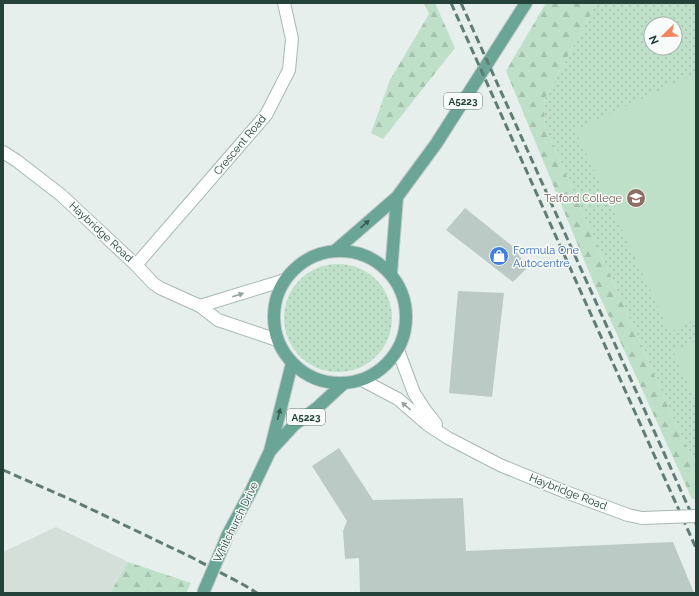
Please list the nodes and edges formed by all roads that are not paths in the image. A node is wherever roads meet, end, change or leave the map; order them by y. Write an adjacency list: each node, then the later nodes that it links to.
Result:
1 (284, 3): 6 (street, Crescent Road)
2 (526, 3): 4 (main road, A5223)
3 (3, 152): 6 (street, Haybridge Road)
4 (398, 197): 5 (main road, A5223, one-way to 4); 7 (main road)
5 (336, 250): 7 (main road); 8 (main road)
6 (136, 265): 9 (street, Haybridge Road)
7 (391, 274): 11 (main road)
8 (285, 280): 9 (street, one-way to 8); 10 (main road)
9 (200, 306): 10 (street, Haybridge Road)
10 (277, 340): 12 (main road)
11 (398, 350): 13 (main road); 15 (street)
12 (292, 363): 14 (main road); 16 (main road, Whitchurch Drive / A5223, one-way to 12)
13 (362, 380): 14 (main road); 15 (street, Haybridge Road, one-way to 13)
14 (343, 384): 16 (main road, Whitchurch Drive / A5223)
15 (448, 438): 17 (street, Haybridge Road, bridge)
16 (270, 452): 18 (main road, Whitchurch Drive / A5223, bridge)
17 (696, 516)
18 (203, 593)

